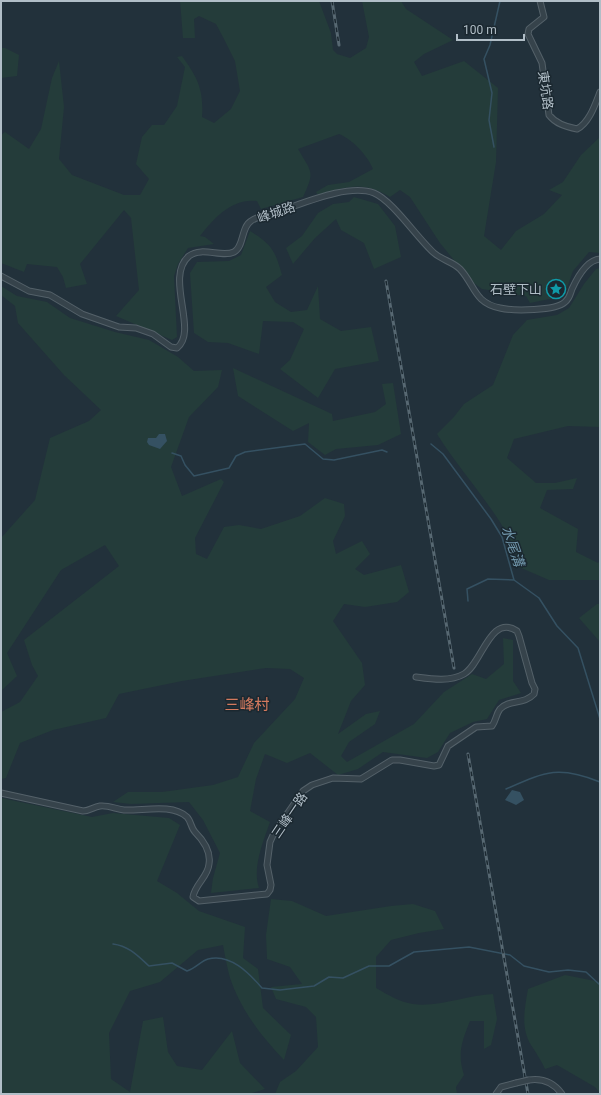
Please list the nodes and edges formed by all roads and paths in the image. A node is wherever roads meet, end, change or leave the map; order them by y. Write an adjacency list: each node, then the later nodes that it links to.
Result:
1 (540, 1): 2 (street, 東坑路)
2 (600, 92)
3 (600, 259): 4 (street, 峰城路)
4 (1, 276)
5 (416, 677): 6 (street, 三峰一路)
6 (1, 793)
7 (496, 1094): 8 (street, bridge)
8 (562, 1094)

